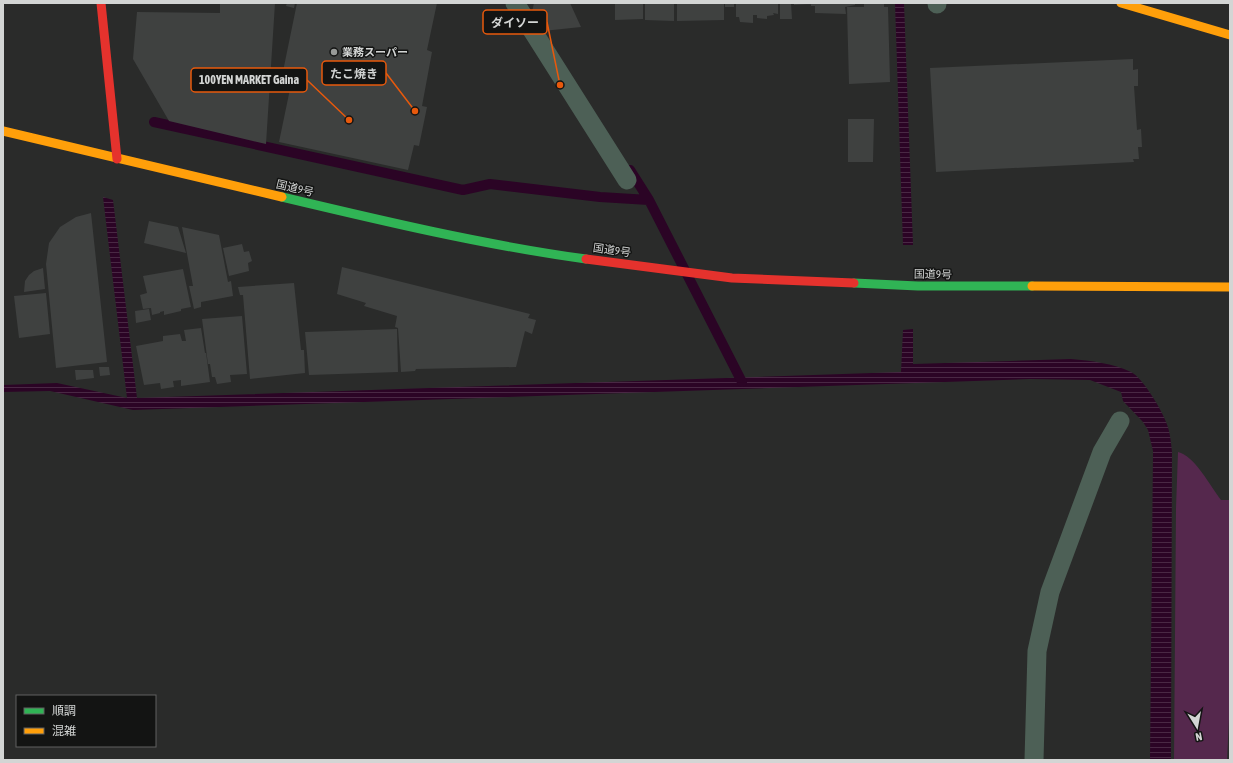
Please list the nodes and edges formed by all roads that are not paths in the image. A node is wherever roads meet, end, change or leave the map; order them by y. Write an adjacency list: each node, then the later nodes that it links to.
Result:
1 (101, 3): 6 (main road)
2 (515, 3): 7 (lane)
3 (1121, 3): 4 (main road)
4 (1230, 35)
5 (3, 131): 6 (main road, 国道9号)
6 (117, 159): 8 (main road, 国道9号)
7 (627, 180)
8 (1230, 287)
9 (1120, 421): 10 (lane)
10 (1034, 760)

